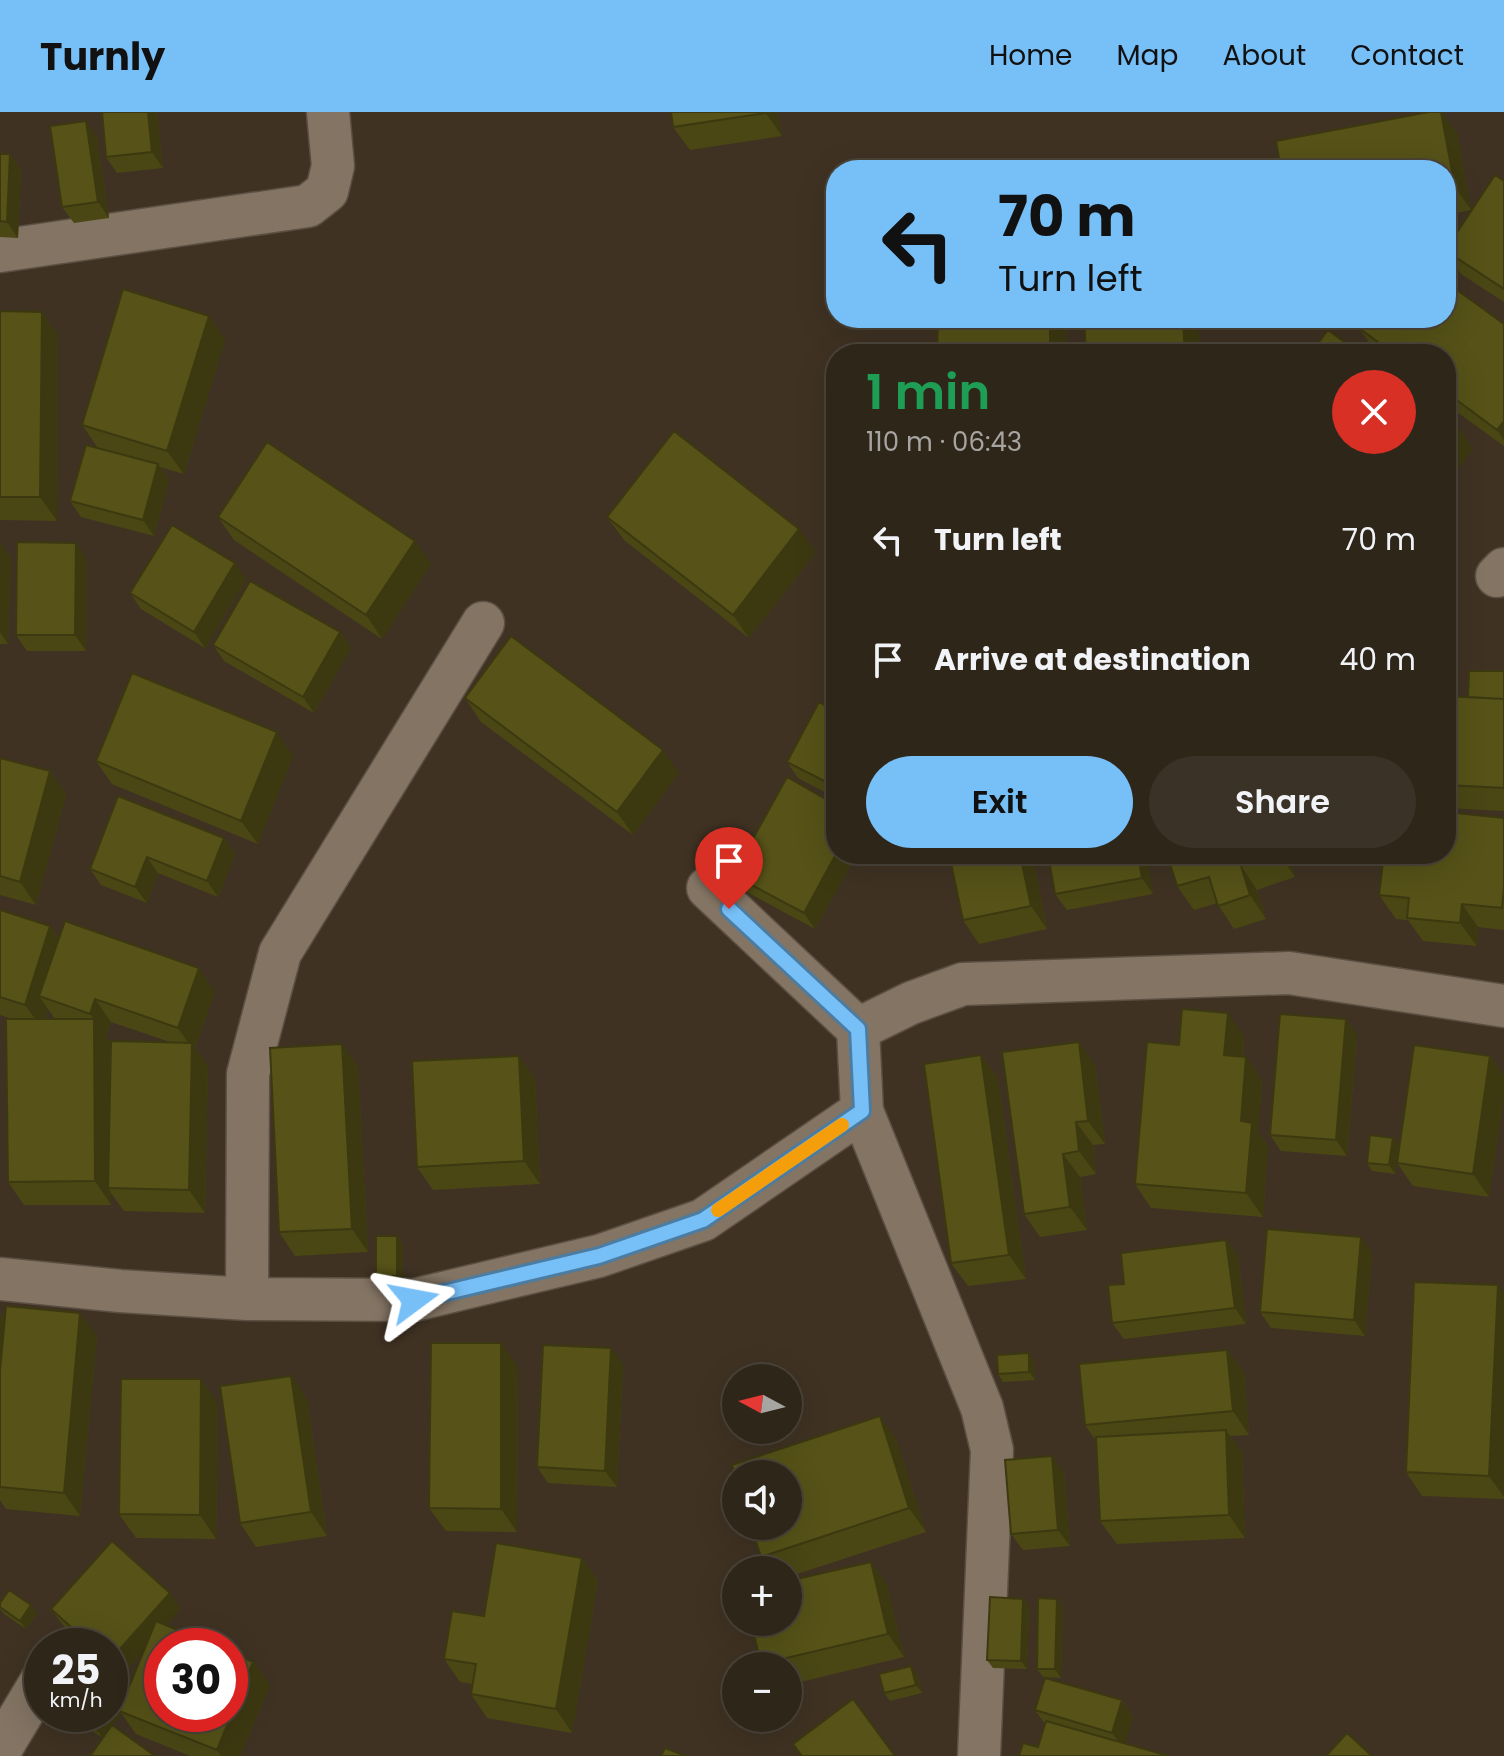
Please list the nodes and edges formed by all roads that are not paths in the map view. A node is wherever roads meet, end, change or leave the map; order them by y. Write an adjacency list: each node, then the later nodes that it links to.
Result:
1 (328, 112): 2 (street)
2 (0, 251)
3 (483, 623): 9 (street)
4 (708, 888): 6 (street)
5 (1504, 1006): 6 (street)
6 (858, 1029): 7 (street)
7 (862, 1111): 9 (street); 12 (street)
8 (0, 1279): 9 (street)
9 (247, 1299)
10 (24, 1710): 11 (street)
11 (0, 1750)
12 (979, 1756)

